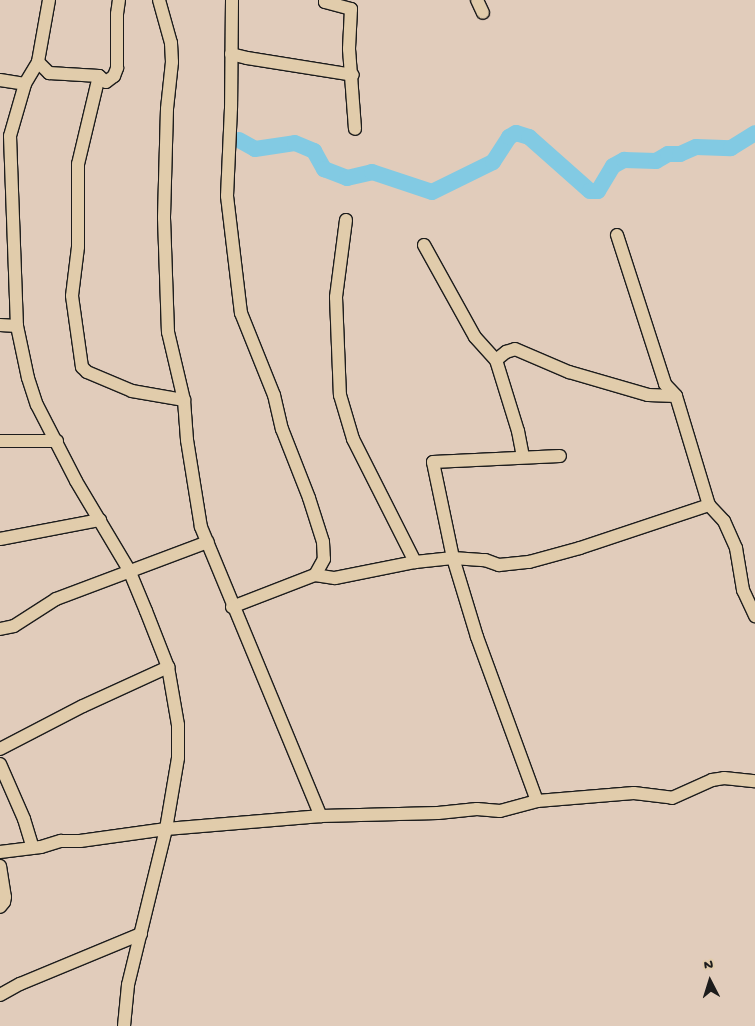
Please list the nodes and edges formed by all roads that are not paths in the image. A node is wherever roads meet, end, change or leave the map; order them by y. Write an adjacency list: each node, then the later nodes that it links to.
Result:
1 (49, 0): 9 (street)
2 (119, 0): 11 (street)
3 (159, 0): 24 (street)
4 (232, 0): 8 (street)
5 (325, 0): 10 (street)
6 (477, 0): 7 (street)
7 (483, 13)
8 (231, 54): 10 (street); 36 (street)
9 (38, 62): 11 (street); 13 (street)
10 (353, 75): 14 (street)
11 (99, 76): 24 (street)
12 (0, 80): 13 (street)
13 (25, 84): 15 (street)
14 (354, 129)
15 (6, 154): 17 (street)
16 (346, 220): 34 (street)
17 (6, 224): 21 (street)
18 (617, 236): 23 (street)
19 (424, 245): 22 (street)
20 (0, 325): 21 (street)
21 (17, 326): 26 (street)
22 (496, 360): 23 (street); 28 (street)
23 (676, 396): 29 (street)
24 (184, 400): 32 (street)
25 (0, 441): 26 (street)
26 (56, 441): 30 (street)
27 (560, 456): 28 (street)
28 (523, 457): 33 (street)
29 (709, 505): 33 (street); 38 (street)
30 (100, 520): 31 (street); 35 (street)
31 (0, 539)
32 (208, 542): 35 (street); 37 (street)
33 (453, 558): 34 (street); 44 (street)
34 (414, 562): 36 (street)
35 (129, 570): 39 (street); 40 (street)
36 (315, 575): 37 (street)
37 (232, 607): 45 (street)
38 (755, 616)
39 (0, 629)
40 (168, 667): 41 (street); 46 (street)
41 (0, 749)
42 (0, 764): 47 (street)
43 (755, 781): 44 (street)
44 (537, 801): 45 (street)
45 (321, 816): 46 (street)
46 (166, 829): 47 (street); 51 (street)
47 (33, 848): 48 (street)
48 (0, 852)
49 (0, 866): 50 (street)
50 (0, 907)
51 (141, 934): 52 (street); 53 (street)
52 (0, 995)
53 (124, 1026)

